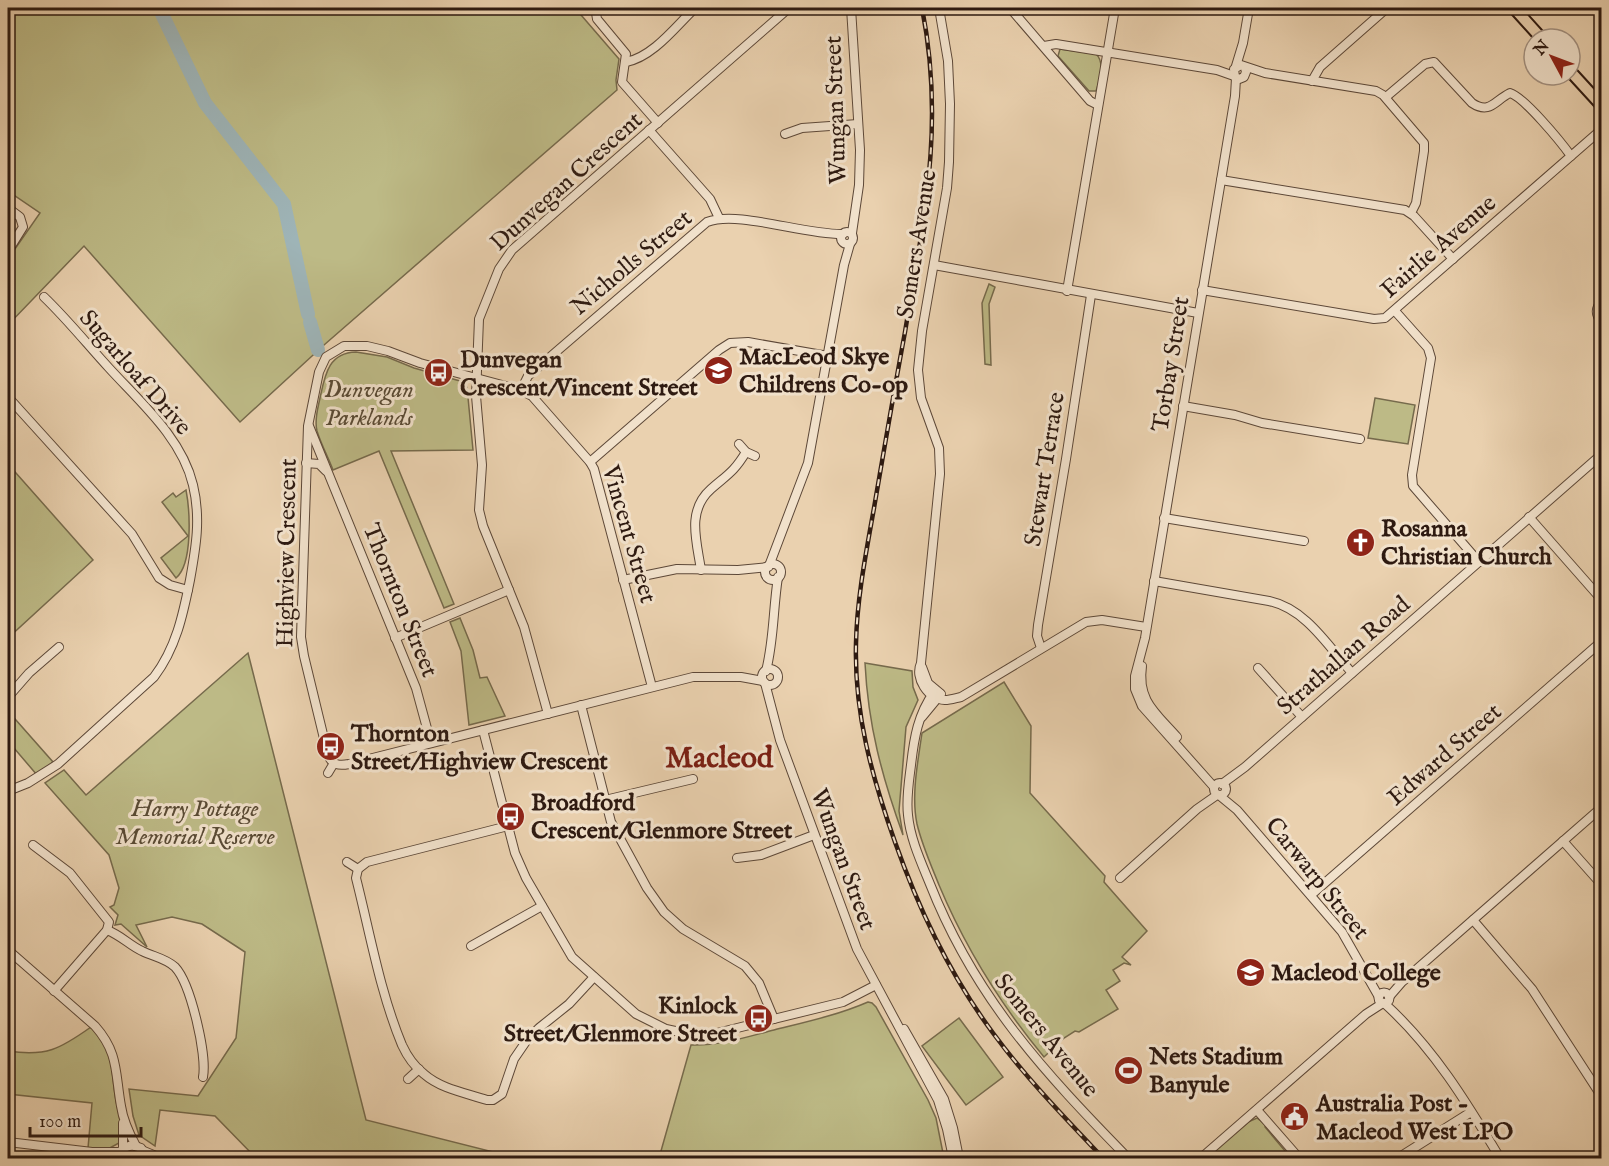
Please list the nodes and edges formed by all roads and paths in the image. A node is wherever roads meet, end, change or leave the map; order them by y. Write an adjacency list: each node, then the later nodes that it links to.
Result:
1 (695, 8): 14 (street)
2 (789, 8): 21 (street, Dunvegan Crescent)
3 (851, 8): 22 (street, Wungan Street)
4 (939, 8): 34 (street, Somers Avenue)
5 (1010, 8): 12 (street)
6 (1115, 8): 13 (street)
7 (1249, 8): 15 (street, Torbay Street)
8 (1387, 8): 16 (street)
9 (1514, 8): 11 (highway)
10 (597, 10): 14 (street)
11 (1531, 27)
12 (1044, 46): 13 (street); 19 (street)
13 (1107, 52): 15 (street); 19 (street)
14 (626, 62): 21 (street)
15 (1239, 72): 16 (street); 27 (street, Torbay Street)
16 (1312, 81): 18 (street)
17 (1582, 84): 20 (highway)
18 (1386, 98): 26 (street); 29 (street)
19 (1099, 101): 36 (street)
20 (1602, 106)
21 (658, 123): 24 (street, Dunvegan Crescent)
22 (858, 124): 25 (street); 31 (street, Wungan Street)
23 (1602, 129): 26 (street, Fairlie Avenue)
24 (649, 130): 30 (street); 45 (street, Dunvegan Crescent)
25 (785, 134)
26 (1571, 156): 33 (street, Fairlie Avenue)
27 (1221, 180): 29 (street); 35 (street, Torbay Street)
28 (8, 208): 32 (street)
29 (1411, 213): 33 (street)
30 (719, 218): 31 (street, Nicholls Street); 46 (street, Nicholls Street)
31 (846, 238): 44 (street, Wungan Street)
32 (8, 251)
33 (1453, 259): 40 (street, Fairlie Avenue)
34 (934, 266): 36 (street); 90 (street, Somers Avenue)
35 (1202, 290): 40 (street, Fairlie Avenue); 41 (street, Torbay Street)
36 (1067, 291): 37 (street)
37 (1091, 295): 41 (street); 81 (street, Stewart Terrace)
38 (44, 297): 73 (street, Sugarloaf Drive)
39 (1602, 301): 42 (street)
40 (1395, 311): 64 (street)
41 (1198, 313): 48 (street, Torbay Street)
42 (1602, 322)
43 (339, 348): 45 (street, Vincent Street); 49 (street, Highview Crescent)
44 (828, 356): 57 (street); 62 (street, Wungan Street)
45 (476, 378): 46 (street, Vincent Street); 74 (street, Dunvegan Crescent)
46 (521, 390): 57 (street, Vincent Street)
47 (8, 397): 73 (street)
48 (1183, 406): 50 (street); 61 (street, Torbay Street)
49 (308, 426): 52 (street, Thornton Street); 53 (street, Highview Crescent)
50 (1360, 439)
51 (739, 444): 54 (street)
52 (319, 449): 53 (street); 59 (street, Thornton Street)
53 (307, 451): 58 (street, Highview Crescent)
54 (746, 452): 56 (street); 67 (street)
55 (1602, 454): 60 (street, Strathallan Road)
56 (755, 456)
57 (590, 462): 71 (street, Vincent Street)
58 (306, 463): 59 (street); 98 (street, Highview Crescent)
59 (328, 474): 78 (street, Thornton Street)
60 (1529, 517): 64 (street, Strathallan Road); 75 (street)
61 (1164, 518): 63 (street); 72 (street, Torbay Street)
62 (778, 541): 65 (street, Wungan Street); 66 (street, Wungan Street)
63 (1304, 541)
64 (1479, 562): 85 (street, Strathallan Road)
65 (768, 566): 66 (street); 68 (street); 69 (street)
66 (779, 567): 70 (street)
67 (701, 570): 68 (street); 71 (street)
68 (738, 570): 69 (street)
69 (768, 577): 70 (street); 76 (street, Wungan Street)
70 (778, 577): 76 (street, Wungan Street)
71 (623, 580): 88 (street, Vincent Street)
72 (1154, 581): 77 (street, Torbay Street); 85 (street)
73 (188, 590): 102 (street, Sugarloaf Drive)
74 (509, 590): 78 (street); 94 (street, Dunvegan Crescent)
75 (1602, 600)
76 (773, 606): 82 (street, Wungan Street)
77 (1146, 627): 81 (street); 89 (street, Torbay Street)
78 (395, 638): 97 (street, Thornton Street)
79 (1602, 641): 114 (street, Edward Street)
80 (59, 647): 91 (street)
81 (1041, 648): 90 (street)
82 (771, 650): 84 (street, Wungan Street); 86 (street, Wungan Street)
83 (1258, 668): 95 (street)
84 (776, 672): 86 (street); 87 (street)
85 (1352, 673): 95 (street, Strathallan Road)
86 (765, 677): 87 (street); 88 (street); 93 (street, Wungan Street)
87 (775, 684): 93 (street, Wungan Street)
88 (652, 687): 92 (street)
89 (1138, 688): 101 (street, Carwarp Street)
90 (937, 694): 142 (street, Somers Avenue)
91 (8, 697)
92 (582, 705): 94 (street); 103 (street)
93 (772, 712): 106 (street, Wungan Street)
94 (548, 714): 96 (street)
95 (1302, 717): 101 (street, Strathallan Road)
96 (483, 730): 97 (street); 105 (street)
97 (431, 743): 98 (street)
98 (334, 763): 99 (street)
99 (328, 773)
100 (693, 778): 103 (street)
101 (1220, 789): 112 (street, Strathallan Road); 114 (street, Carwarp Street)
102 (8, 791)
103 (605, 800): 125 (street)
104 (1602, 807): 107 (street)
105 (508, 826): 111 (street); 115 (street)
106 (814, 835): 109 (street); 121 (street, Wungan Street)
107 (1563, 841): 113 (street); 116 (street)
108 (33, 845): 117 (street)
109 (737, 858)
110 (347, 862): 111 (street)
111 (358, 869): 126 (street)
112 (1120, 878)
113 (1602, 885)
114 (1311, 895): 123 (street, Carwarp Street)
115 (542, 906): 118 (street); 120 (street)
116 (1473, 920): 123 (street); 129 (street)
117 (107, 930): 122 (street); 127 (street)
118 (471, 946)
119 (8, 950): 122 (street)
120 (594, 977): 125 (street); 126 (street)
121 (876, 985): 124 (street, Wungan Street); 125 (street)
122 (54, 991): 132 (street)
123 (1384, 998): 130 (street); 131 (street, Carwarp Street)
124 (892, 1014): 140 (street, Wungan Street); 141 (street, Wungan Street)
125 (774, 1019)
126 (418, 1069): 128 (street)
127 (203, 1077)
128 (408, 1079)
129 (1602, 1097)
130 (1257, 1110): 143 (street); 144 (street)
131 (1471, 1112): 145 (street); 146 (street, Carwarp Street)
132 (123, 1117): 134 (street); 136 (street)
133 (8, 1142): 135 (street)
134 (136, 1146): 136 (street); 137 (street)
135 (92, 1152): 136 (street); 138 (street)
136 (120, 1153)
137 (146, 1155): 139 (street)
138 (104, 1158)
139 (161, 1158)
140 (953, 1158)
141 (960, 1158)
142 (1128, 1158)
143 (1201, 1158)
144 (1299, 1158)
145 (1398, 1158)
146 (1500, 1158)

